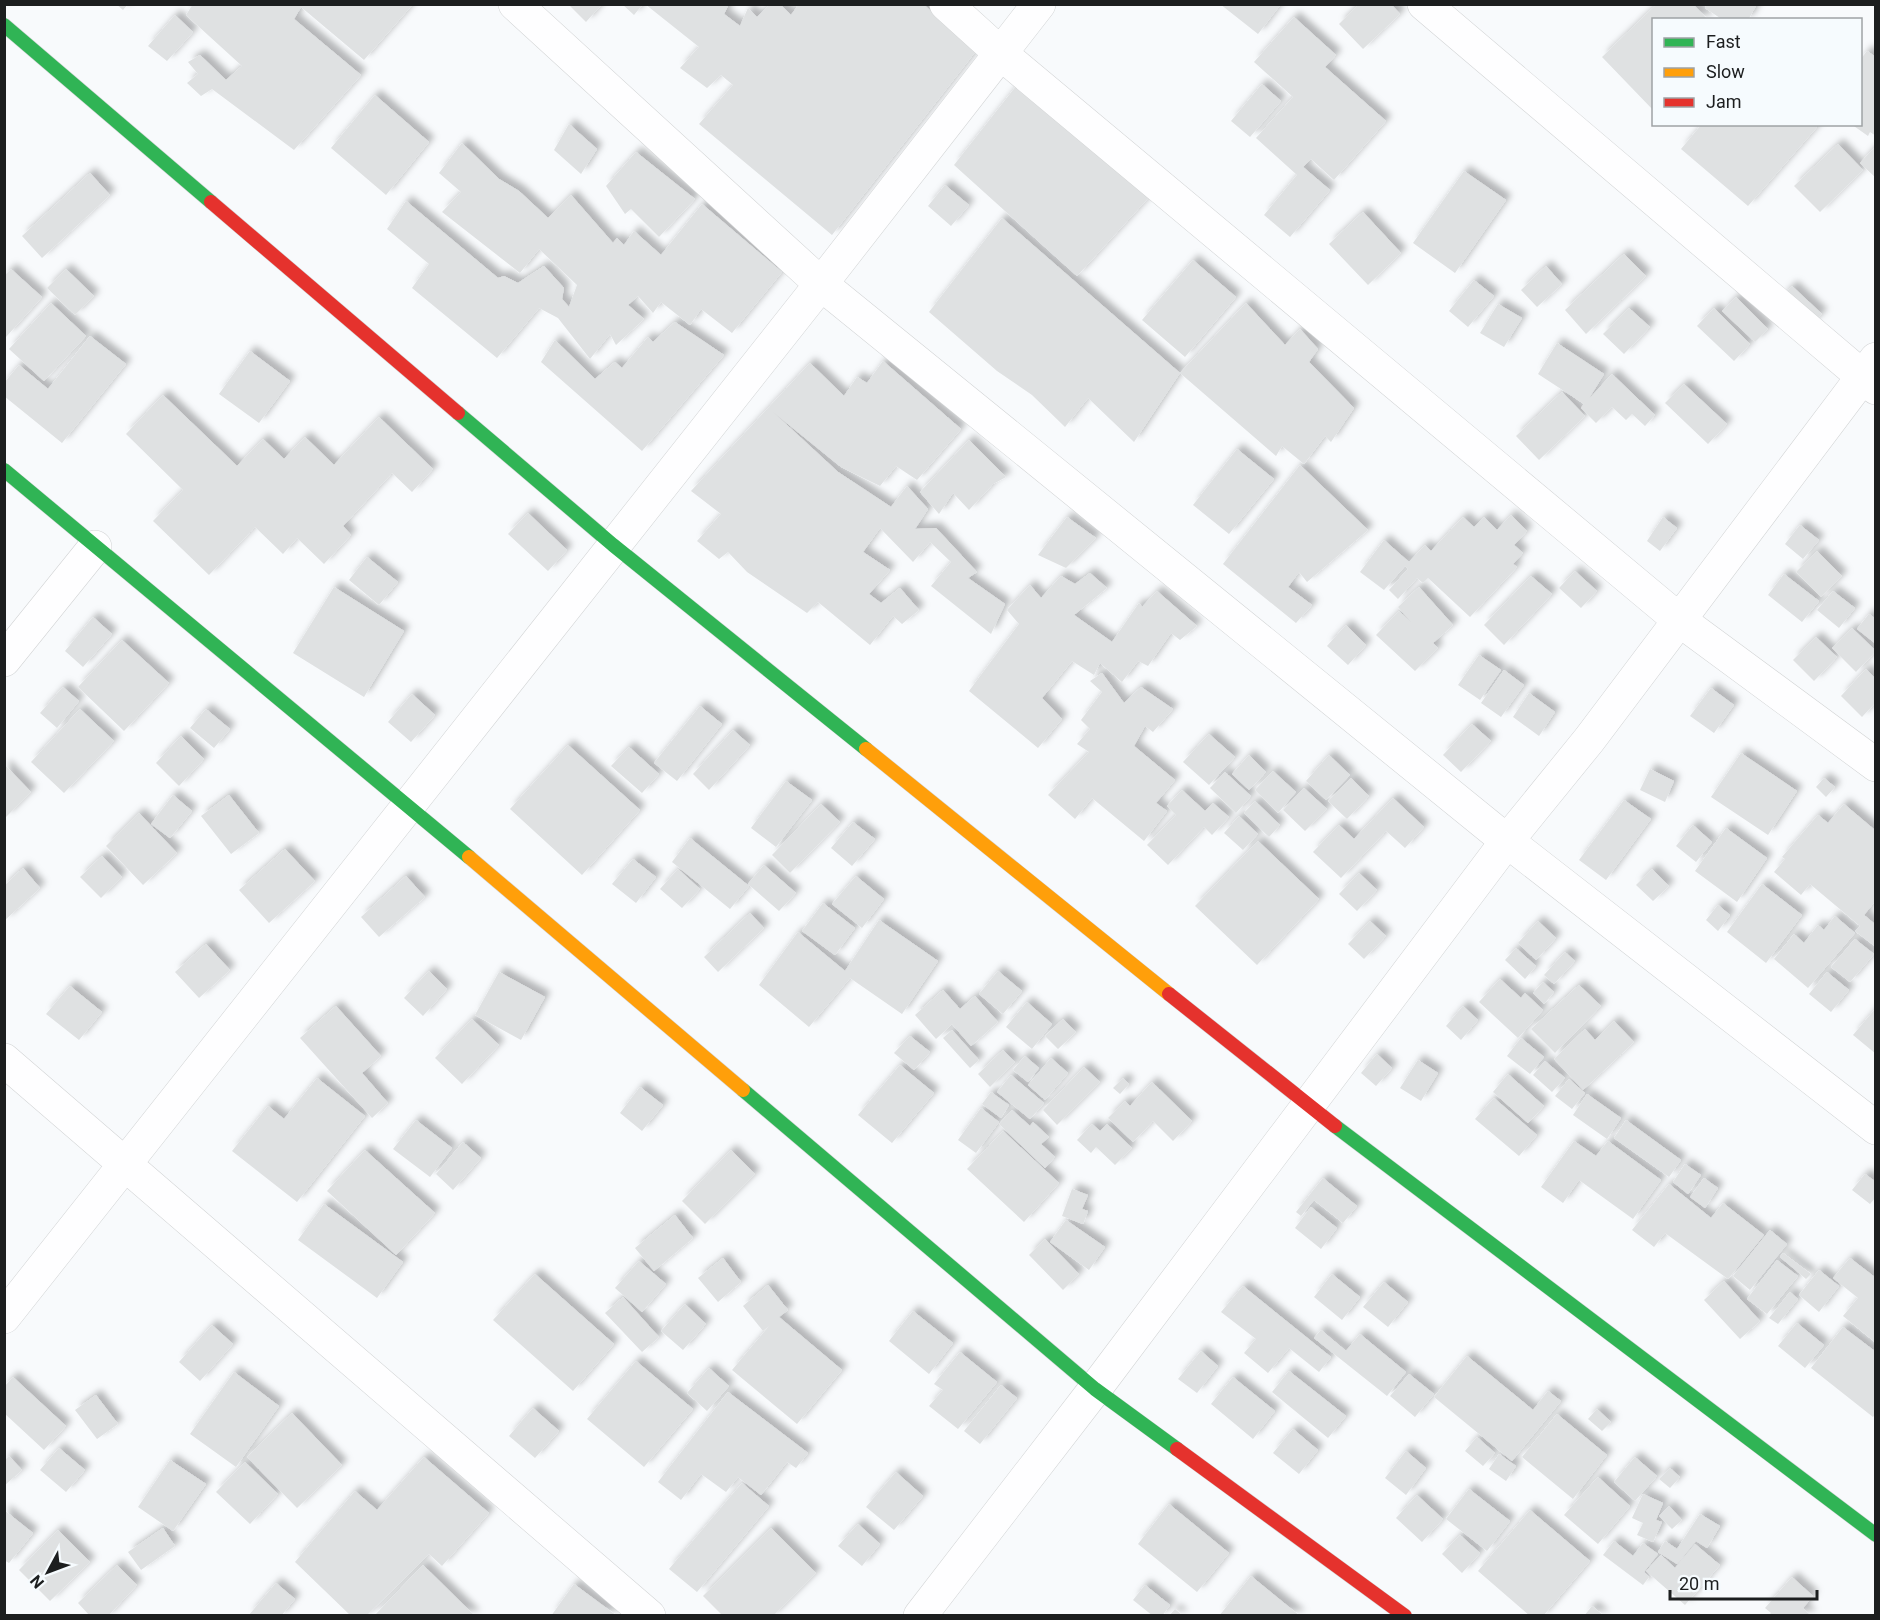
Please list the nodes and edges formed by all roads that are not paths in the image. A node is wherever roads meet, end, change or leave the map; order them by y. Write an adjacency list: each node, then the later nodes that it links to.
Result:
1 (515, 4): 7 (street)
2 (946, 4): 6 (street)
3 (1038, 4): 6 (street)
4 (1424, 4): 8 (street)
5 (4, 25): 10 (street)
6 (999, 52): 7 (street); 12 (street)
7 (821, 284): 10 (street); 16 (street)
8 (1871, 375): 12 (street)
9 (4, 470): 11 (street)
10 (613, 545): 15 (street); 18 (street)
11 (95, 547): 13 (street); 15 (street)
12 (1678, 619): 14 (street); 16 (street)
13 (4, 660)
14 (1875, 765)
15 (410, 807): 20 (street); 22 (street)
16 (1507, 841): 18 (street); 19 (street)
17 (4, 1060): 20 (street)
18 (1307, 1105): 22 (street); 23 (street)
19 (1875, 1128)
20 (125, 1165): 21 (street); 24 (street)
21 (4, 1317)
22 (1095, 1389): 25 (street); 26 (street)
23 (1875, 1535)
24 (649, 1616)
25 (920, 1616)
26 (1405, 1616)

